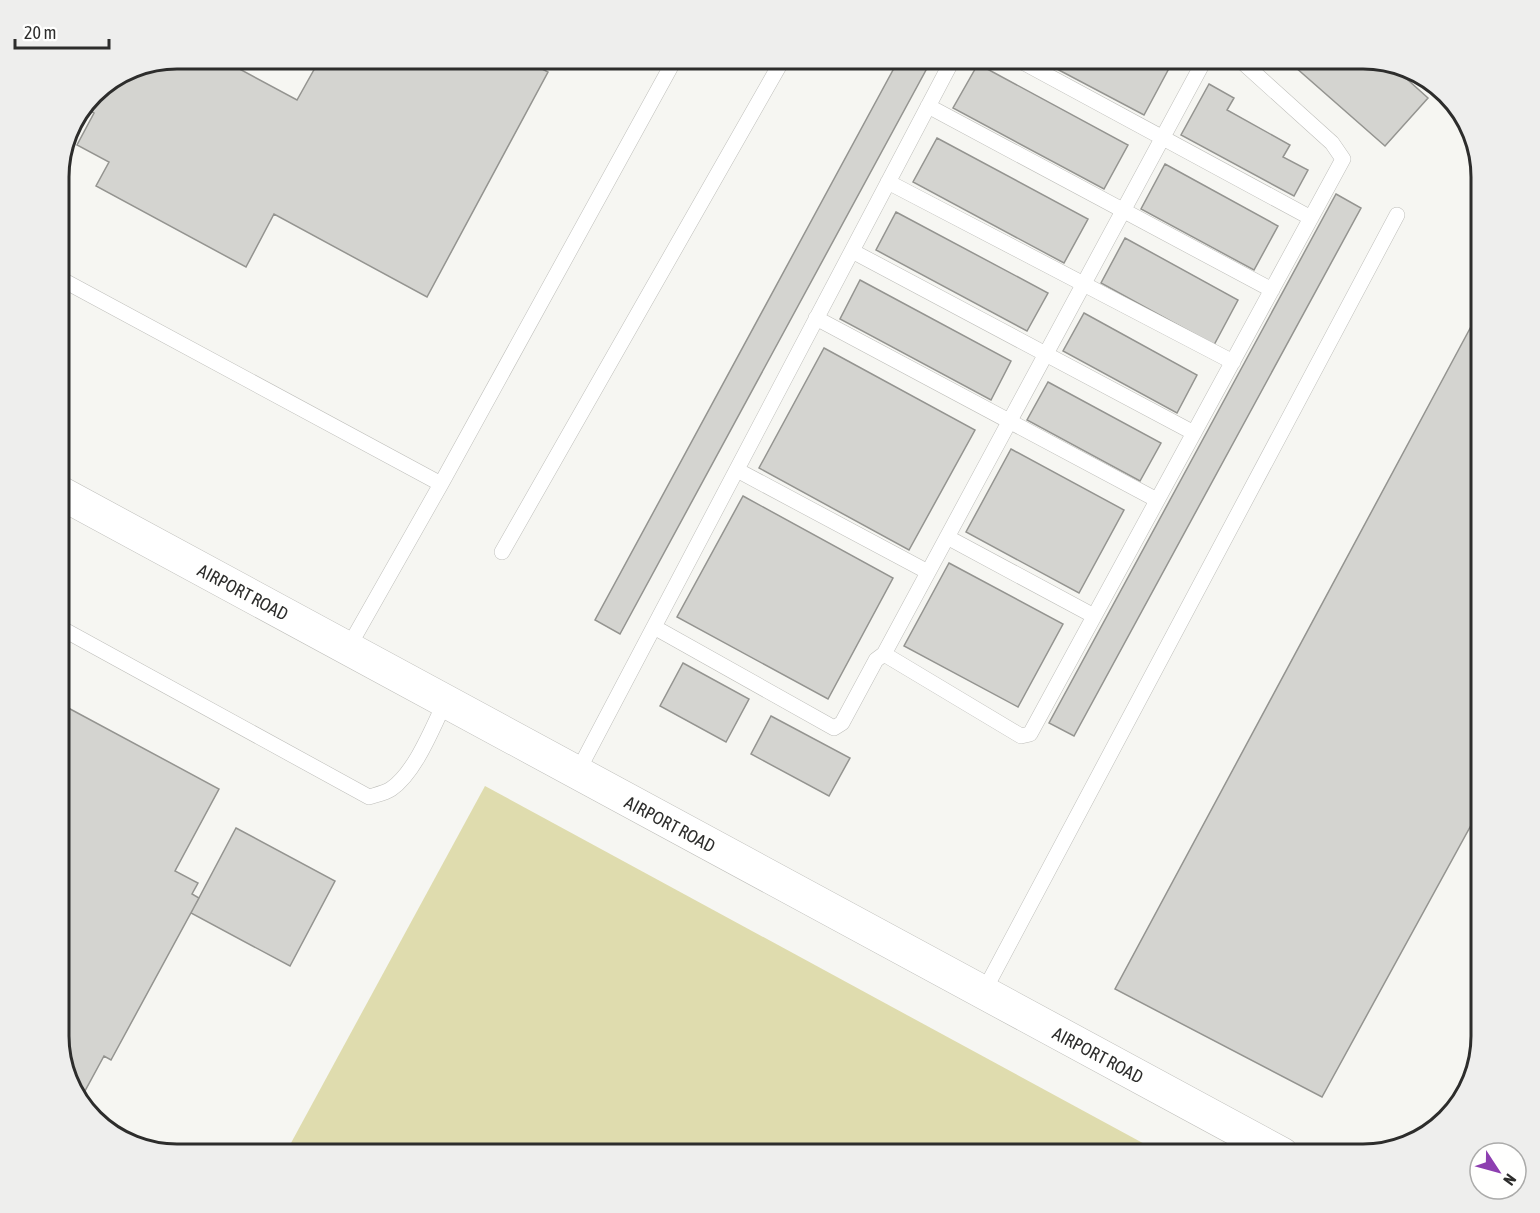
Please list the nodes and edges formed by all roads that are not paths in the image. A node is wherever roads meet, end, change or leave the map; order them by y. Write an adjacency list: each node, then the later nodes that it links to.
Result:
1 (669, 69): 23 (lane)
2 (777, 69): 27 (lane)
3 (947, 69): 7 (lane)
4 (1037, 69): 8 (lane)
5 (1199, 69): 8 (lane)
6 (1251, 69): 12 (lane)
7 (928, 106): 9 (lane); 10 (lane)
8 (1163, 138): 10 (lane); 12 (lane)
9 (888, 182): 13 (lane); 15 (lane)
10 (1124, 210): 15 (lane); 16 (lane)
11 (1397, 215): 36 (lane)
12 (1311, 218): 16 (lane)
13 (852, 251): 17 (lane); 18 (lane)
14 (69, 283): 23 (lane)
15 (1084, 284): 18 (lane); 19 (lane)
16 (1272, 290): 19 (lane)
17 (816, 318): 20 (lane); 22 (lane)
18 (1046, 354): 20 (lane); 21 (lane)
19 (1233, 362): 21 (lane)
20 (1010, 422): 25 (lane); 26 (lane)
21 (1194, 433): 25 (lane)
22 (737, 470): 28 (lane); 30 (lane)
23 (441, 484): 32 (lane)
24 (69, 497): 32 (street, AIRPORT ROAD)
25 (1157, 500): 29 (lane)
26 (947, 537): 28 (lane); 29 (lane)
27 (502, 552)
28 (928, 572): 33 (lane)
29 (1094, 616): 33 (lane)
30 (654, 627): 33 (lane); 35 (lane)
31 (69, 632): 34 (lane)
32 (348, 648): 34 (street, AIRPORT ROAD)
33 (884, 654)
34 (445, 702): 35 (street, AIRPORT ROAD)
35 (577, 773): 36 (street, AIRPORT ROAD)
36 (983, 993): 37 (street, AIRPORT ROAD)
37 (1262, 1144)

